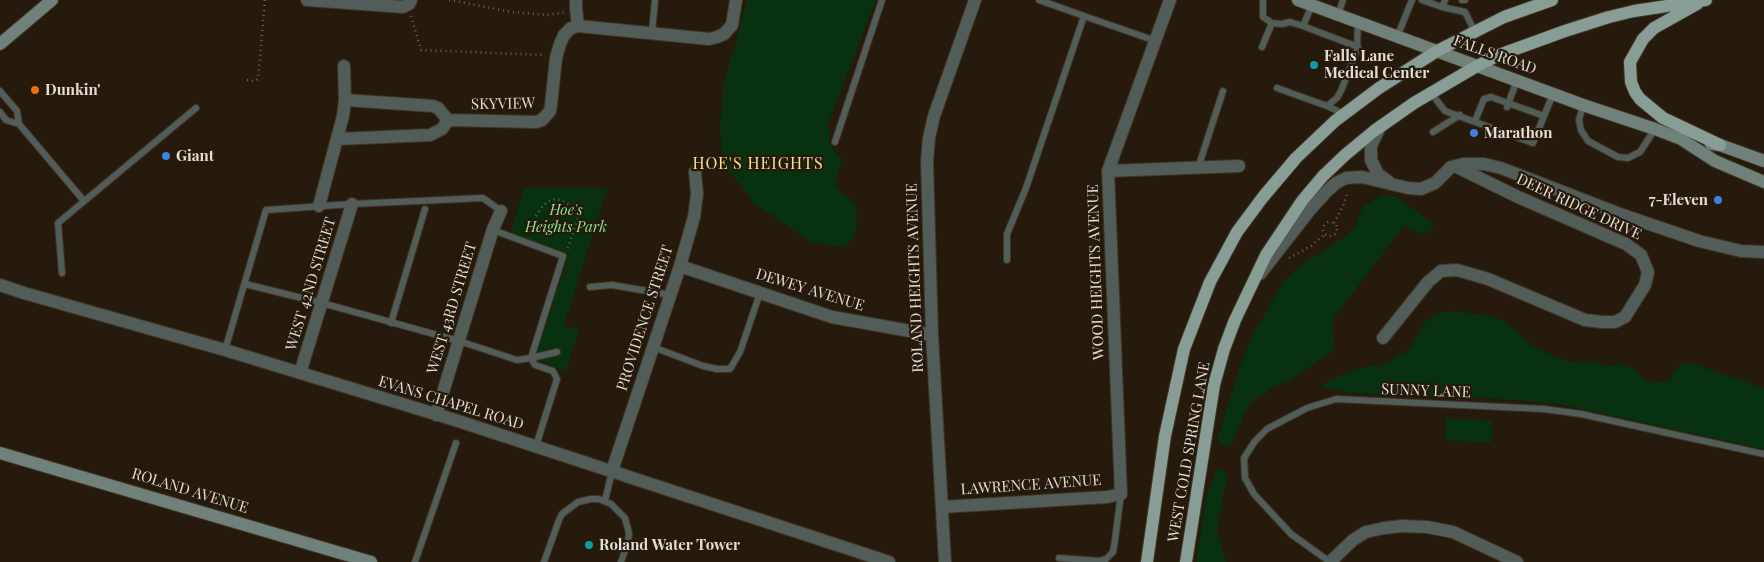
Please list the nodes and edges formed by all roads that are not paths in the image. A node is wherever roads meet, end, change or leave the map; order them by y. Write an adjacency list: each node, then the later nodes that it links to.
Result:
1 (52, 0): 31 (main road)
2 (307, 0): 15 (street)
3 (655, 0): 27 (lane)
4 (736, 0): 27 (street)
5 (882, 0): 60 (lane)
6 (975, 0): 88 (street, ROLAND HEIGHTS AVENUE)
7 (1039, 0): 22 (lane)
8 (1170, 0): 30 (street, WOOD HEIGHTS AVENUE)
9 (1262, 0): 24 (lane)
10 (1343, 0): 21 (lane)
11 (1412, 0): 29 (lane)
12 (1422, 0): 17 (lane)
13 (1552, 0): 18 (main road, WEST COLD SPRING LANE)
14 (1705, 0): 36 (main road, WEST COLD SPRING LANE); 61 (main road)
15 (340, 1): 20 (street)
16 (1305, 2): 21 (main road, FALLS ROAD); 26 (lane)
17 (1444, 4): 28 (lane)
18 (1526, 4): 28 (main road, WEST COLD SPRING LANE)
19 (576, 5): 25 (street)
20 (411, 7)
21 (1338, 14): 23 (main road, FALLS ROAD)
22 (1084, 16): 30 (lane); 77 (lane)
23 (1358, 22): 29 (main road, FALLS ROAD); 33 (lane)
24 (1272, 23): 26 (lane); 32 (lane)
25 (578, 26): 27 (street); 52 (street, SKYVIEW)
26 (1303, 26): 33 (lane)
27 (652, 32)
28 (1475, 32): 34 (main road, WEST COLD SPRING LANE)
29 (1397, 37): 34 (main road, FALLS ROAD)
30 (1156, 41): 66 (street, WOOD HEIGHTS AVENUE)
31 (0, 44)
32 (1262, 47)
33 (1358, 47): 45 (lane)
34 (1437, 51): 36 (main road, FALLS ROAD); 49 (main road, WEST COLD SPRING LANE)
35 (344, 66): 43 (street)
36 (1477, 66): 37 (main road, FALLS ROAD); 41 (main road, WEST COLD SPRING LANE)
37 (1517, 80): 42 (main road, FALLS ROAD); 46 (lane)
38 (1278, 88): 45 (lane)
39 (0, 91): 54 (lane)
40 (1223, 91): 65 (lane)
41 (1431, 93): 50 (lane); 55 (main road, WEST COLD SPRING LANE)
42 (1553, 94): 44 (main road, FALLS ROAD); 51 (lane)
43 (345, 100): 52 (street); 58 (street)
44 (1583, 105): 56 (main road, FALLS ROAD); 56 (lane)
45 (1327, 106): 49 (lane)
46 (1508, 106): 51 (lane); 53 (lane)
47 (196, 108): 70 (lane)
48 (0, 112): 54 (lane)
49 (1344, 114): 112 (main road, WEST COLD SPRING LANE)
50 (1460, 115): 53 (lane); 57 (lane)
51 (1544, 116): 53 (lane)
52 (448, 120): 58 (street)
53 (1475, 121)
54 (19, 124): 70 (lane)
55 (1380, 127): 69 (street); 83 (main road, WEST COLD SPRING LANE)
56 (1656, 129): 59 (main road, FALLS ROAD)
57 (1433, 132)
58 (337, 139): 72 (street)
59 (1681, 139): 61 (main road, FALLS ROAD); 68 (main road, FALLS ROAD)
60 (835, 142)
61 (1720, 145): 62 (main road, FALLS ROAD)
62 (1764, 161)
63 (1239, 166): 65 (street)
64 (1455, 166): 69 (street); 76 (street, DEER RIDGE DRIVE); 89 (street, DEER RIDGE DRIVE)
65 (1198, 168): 66 (street)
66 (1108, 171): 102 (street, WOOD HEIGHTS AVENUE)
67 (695, 172): 78 (street, PROVIDENCE STREET)
68 (1764, 182)
69 (1390, 184): 83 (street)
70 (84, 201): 79 (lane)
71 (352, 204): 72 (lane); 74 (lane); 86 (street, WEST 42ND STREET)
72 (318, 206): 80 (lane)
73 (425, 209): 87 (lane)
74 (501, 211): 75 (street, WEST 43RD STREET)
75 (493, 230): 90 (street, WEST 43RD STREET); 94 (lane)
76 (1764, 252)
77 (1007, 260)
78 (680, 266): 84 (street, DEWEY AVENUE); 85 (street, PROVIDENCE STREET)
79 (62, 273)
80 (245, 284): 86 (lane); 92 (lane)
81 (0, 285): 92 (street, EVANS CHAPEL ROAD)
82 (590, 287): 85 (lane)
83 (1249, 289): 113 (main road, WEST COLD SPRING LANE)
84 (760, 293): 88 (street, DEWEY AVENUE); 91 (lane)
85 (671, 294): 91 (street, PROVIDENCE STREET)
86 (322, 303): 87 (lane); 95 (street, WEST 42ND STREET)
87 (391, 323): 90 (lane)
88 (932, 335): 104 (street, ROLAND HEIGHTS AVENUE)
89 (1383, 338)
90 (459, 341): 94 (lane); 96 (street, WEST 43RD STREET)
91 (653, 347): 101 (street, PROVIDENCE STREET)
92 (225, 350): 95 (street, EVANS CHAPEL ROAD)
93 (557, 352): 94 (lane)
94 (531, 358): 98 (lane)
95 (300, 373): 96 (street, EVANS CHAPEL ROAD)
96 (436, 415): 98 (street, EVANS CHAPEL ROAD)
97 (456, 443): 107 (lane)
98 (536, 446): 101 (street, EVANS CHAPEL ROAD)
99 (0, 453): 106 (main road, ROLAND AVENUE)
100 (1764, 454): 114 (lane, SUNNY LANE)
101 (612, 471): 103 (lane); 110 (street, EVANS CHAPEL ROAD)
102 (1121, 494): 104 (street, LAWRENCE AVENUE); 105 (lane)
103 (606, 501): 108 (lane); 109 (lane)
104 (942, 507): 111 (street, ROLAND HEIGHTS AVENUE)
105 (1059, 558)
106 (371, 562)
107 (415, 562)
108 (544, 562)
109 (621, 562)
110 (889, 562)
111 (945, 562)
112 (1147, 562)
113 (1186, 562)
114 (1330, 562): 115 (street)
115 (1517, 562)

